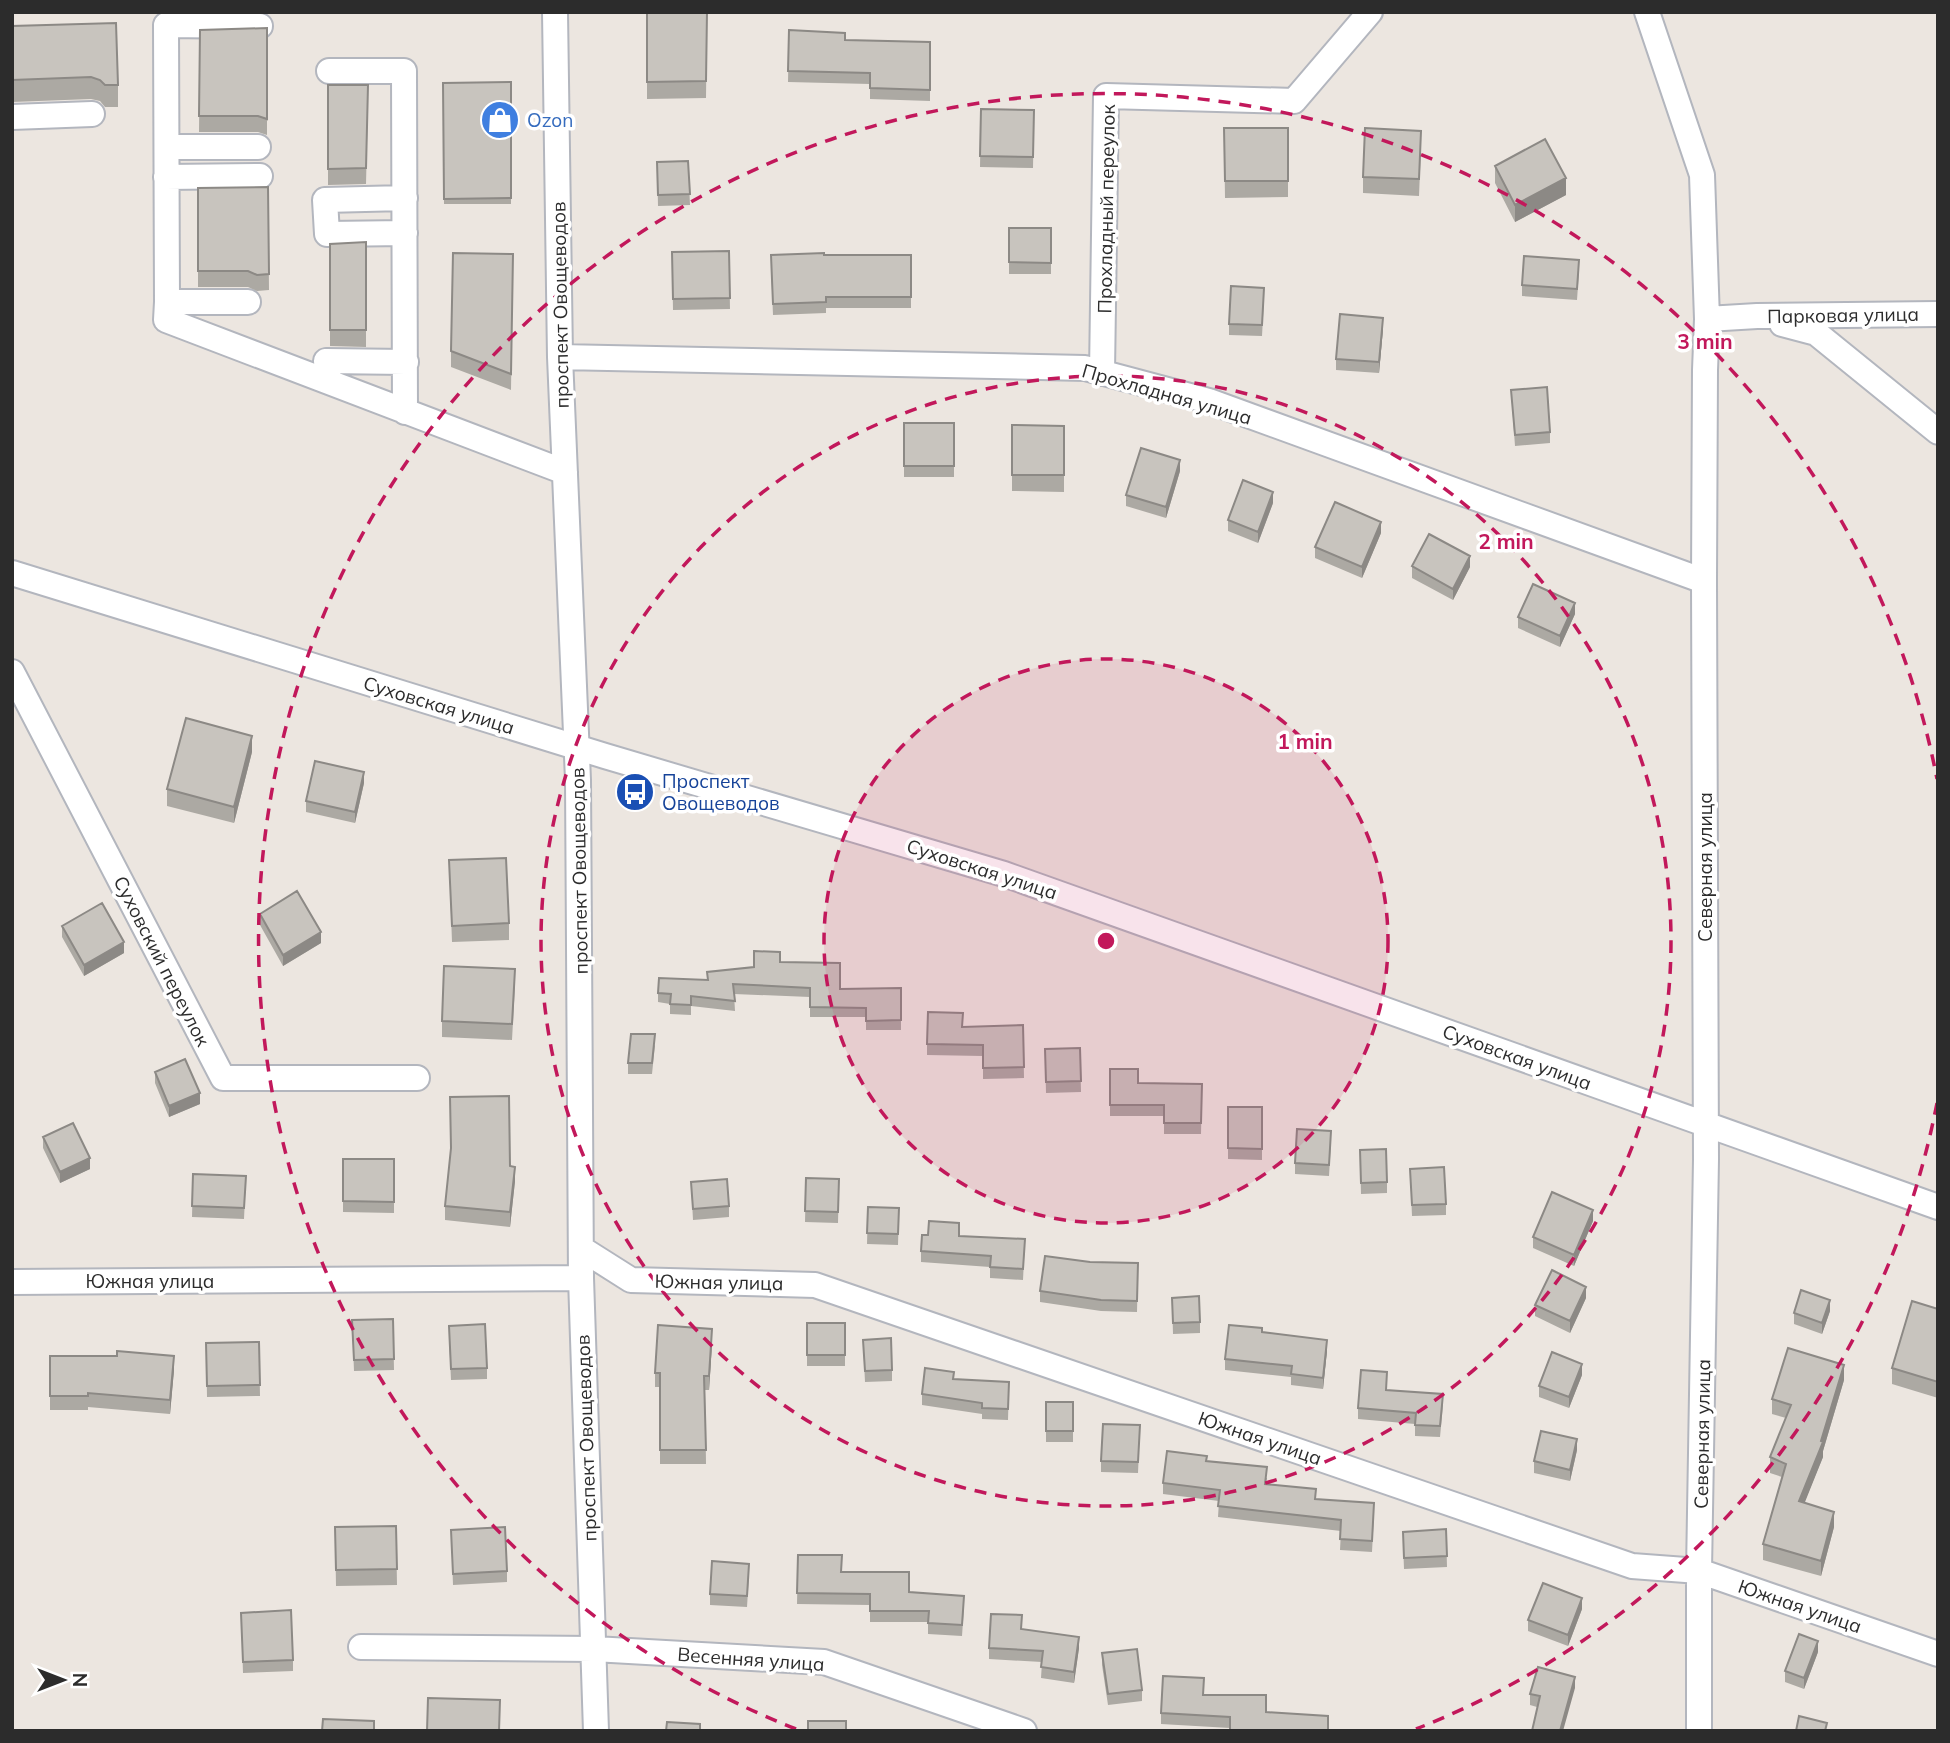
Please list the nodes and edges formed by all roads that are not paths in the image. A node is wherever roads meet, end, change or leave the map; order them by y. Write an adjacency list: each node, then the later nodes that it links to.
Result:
1 (555, 12): 19 (street, проспект Овощеводов)
2 (1370, 12): 21 (street, Прохладный переулок)
3 (1647, 12): 18 (street, Северная улица)
4 (260, 26): 8 (street)
5 (329, 71): 12 (street)
6 (92, 114): 7 (street)
7 (12, 117)
8 (167, 147): 9 (street); 11 (street)
9 (258, 147)
10 (260, 176): 11 (street)
11 (166, 177): 14 (street)
12 (405, 198): 13 (street); 13 (street)
13 (405, 233): 20 (street)
14 (167, 302): 15 (street); 22 (street)
15 (248, 302)
16 (1938, 314): 17 (street, Парковая улица)
17 (1757, 316): 18 (street, Парковая улица); 24 (street)
18 (1707, 319): 27 (street, Северная улица)
19 (560, 357): 21 (street, Прохладная улица); 25 (street, проспект Овощеводов)
20 (406, 362): 22 (street); 23 (street)
21 (1102, 373): 27 (street, Прохладная улица)
22 (329, 382): 23 (street)
23 (405, 411): 25 (street)
24 (1938, 432)
25 (565, 472): 29 (street, проспект Овощеводов)
26 (12, 573): 29 (street, Суховская улица)
27 (1704, 581): 31 (street, Северная улица)
28 (12, 672): 30 (street, Суховский переулок)
29 (578, 748): 31 (street, Суховская улица); 33 (street, проспект Овощеводов)
30 (417, 1078)
31 (1706, 1125): 32 (street, Суховская улица); 36 (street, Северная улица)
32 (1938, 1207)
33 (582, 1249): 34 (street, проспект Овощеводов); 36 (street, Южная улица)
34 (581, 1278): 35 (street, Южная улица); 38 (street, проспект Овощеводов)
35 (12, 1282)
36 (1699, 1571): 39 (street, Южная улица); 42 (street, Северная улица)
37 (361, 1647): 38 (street, Весенняя улица)
38 (594, 1649): 40 (street, проспект Овощеводов); 41 (street, Весенняя улица)
39 (1938, 1654)
40 (596, 1731)
41 (1024, 1731)
42 (1699, 1731)

